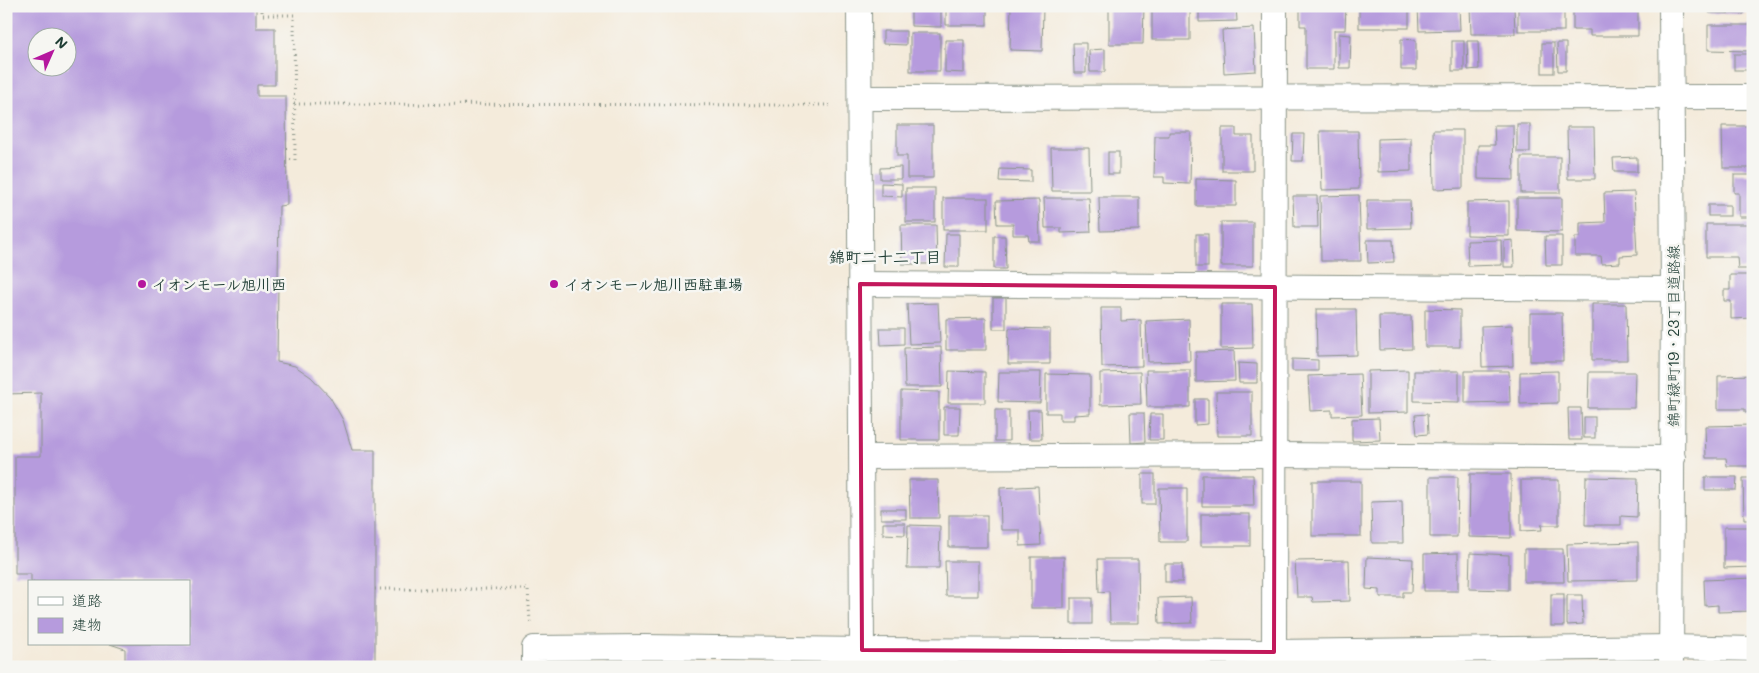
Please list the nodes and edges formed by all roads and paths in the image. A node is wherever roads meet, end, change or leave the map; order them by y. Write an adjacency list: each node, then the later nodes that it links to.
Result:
1 (262, 6): 9 (path)
2 (859, 6): 7 (street)
3 (1275, 6): 8 (street)
4 (1671, 6): 5 (street, 錦町緑町19・23丁目道路線)
5 (1671, 96): 6 (street); 8 (street); 14 (street, 錦町緑町19・23丁目道路線)
6 (1753, 97)
7 (860, 98): 8 (street); 12 (street)
8 (1275, 98): 13 (street)
9 (294, 104): 10 (path); 11 (path)
10 (837, 105)
11 (286, 159)
12 (860, 284): 13 (street); 16 (street)
13 (1275, 287): 14 (street); 15 (street)
14 (1673, 288): 17 (street, 錦町緑町19・23丁目道路線)
15 (1274, 455): 16 (street); 17 (street); 22 (street)
16 (862, 458): 21 (street)
17 (1673, 458): 23 (street, 錦町緑町19・23丁目道路線)
18 (375, 588): 19 (path)
19 (529, 622)
20 (1753, 649): 23 (street)
21 (862, 650): 24 (street); 25 (street)
22 (1274, 652): 25 (street); 26 (street)
23 (1671, 657): 26 (street)
24 (727, 658): 27 (street)
25 (1101, 659)
26 (1472, 659)
27 (534, 667)

